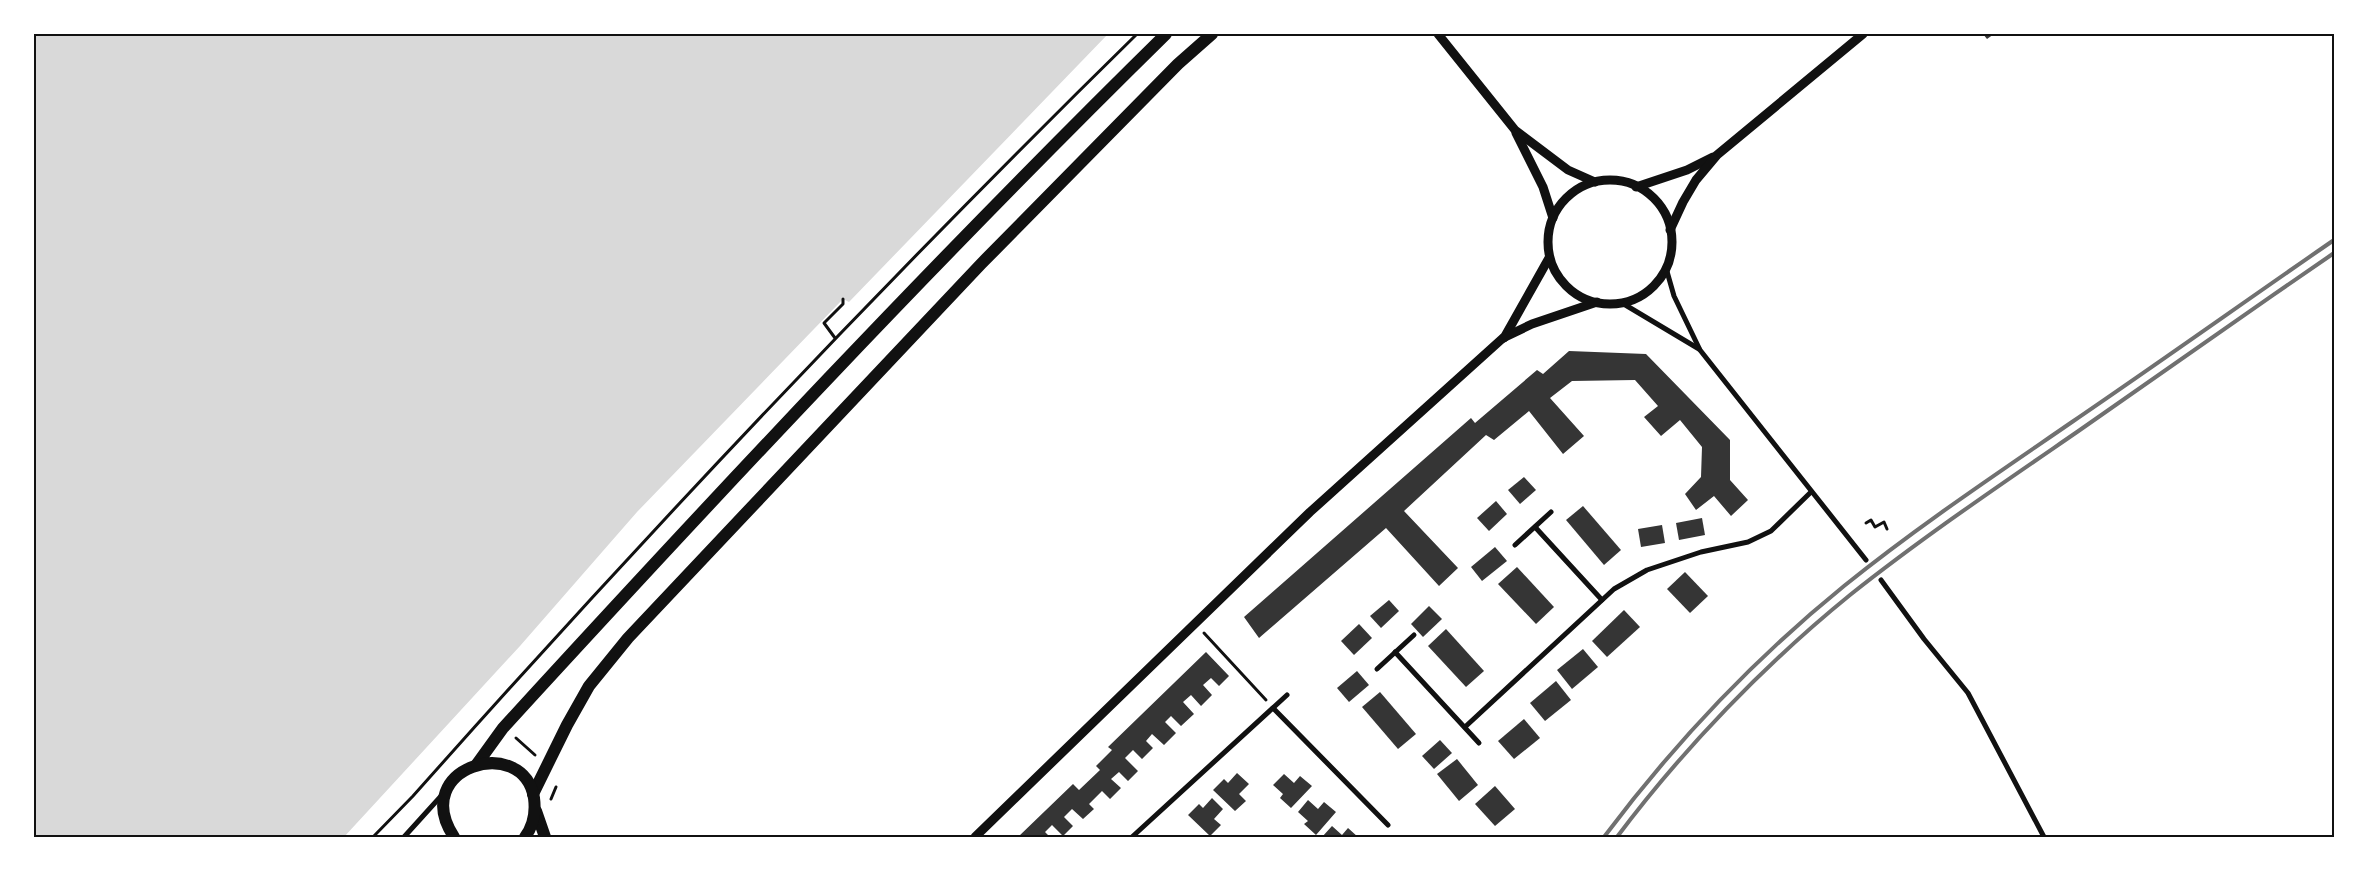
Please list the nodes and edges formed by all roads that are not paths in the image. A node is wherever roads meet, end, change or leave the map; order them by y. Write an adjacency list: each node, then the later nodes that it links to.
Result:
1 (1166, 34): 31 (main road)
2 (1212, 34): 33 (main road)
3 (1438, 34): 5 (street)
4 (1863, 34): 6 (street)
5 (1515, 130): 7 (street); 9 (street)
6 (1717, 155): 8 (street); 10 (street)
7 (1595, 182): 8 (street); 9 (street)
8 (1636, 187): 10 (street)
9 (1553, 218): 11 (street)
10 (1670, 230): 12 (street)
11 (1550, 258): 13 (street); 15 (street)
12 (1666, 268): 14 (street); 16 (street)
13 (1597, 302): 14 (street); 15 (street)
14 (1622, 303): 16 (street)
15 (1503, 338): 40 (street)
16 (1700, 350): 17 (street)
17 (1811, 492): 21 (street); 23 (street)
18 (1551, 512): 19 (street)
19 (1535, 527): 20 (street); 23 (street)
20 (1515, 546)
21 (1866, 560)
22 (1881, 580): 42 (street)
23 (1602, 600): 29 (street)
24 (1414, 634): 25 (street)
25 (1396, 652): 26 (street); 29 (street)
26 (1377, 669)
27 (1287, 695): 28 (street)
28 (1273, 708): 35 (street); 41 (street)
29 (1465, 727): 30 (street)
30 (1480, 743)
31 (477, 764): 32 (main road); 33 (main road)
32 (449, 788): 36 (street); 37 (main road)
33 (533, 794): 34 (main road)
34 (536, 809): 38 (main road); 39 (main road)
35 (1388, 825)
36 (404, 837)
37 (454, 837)
38 (525, 837)
39 (544, 837)
40 (975, 837)
41 (1132, 837)
42 (2044, 837)

